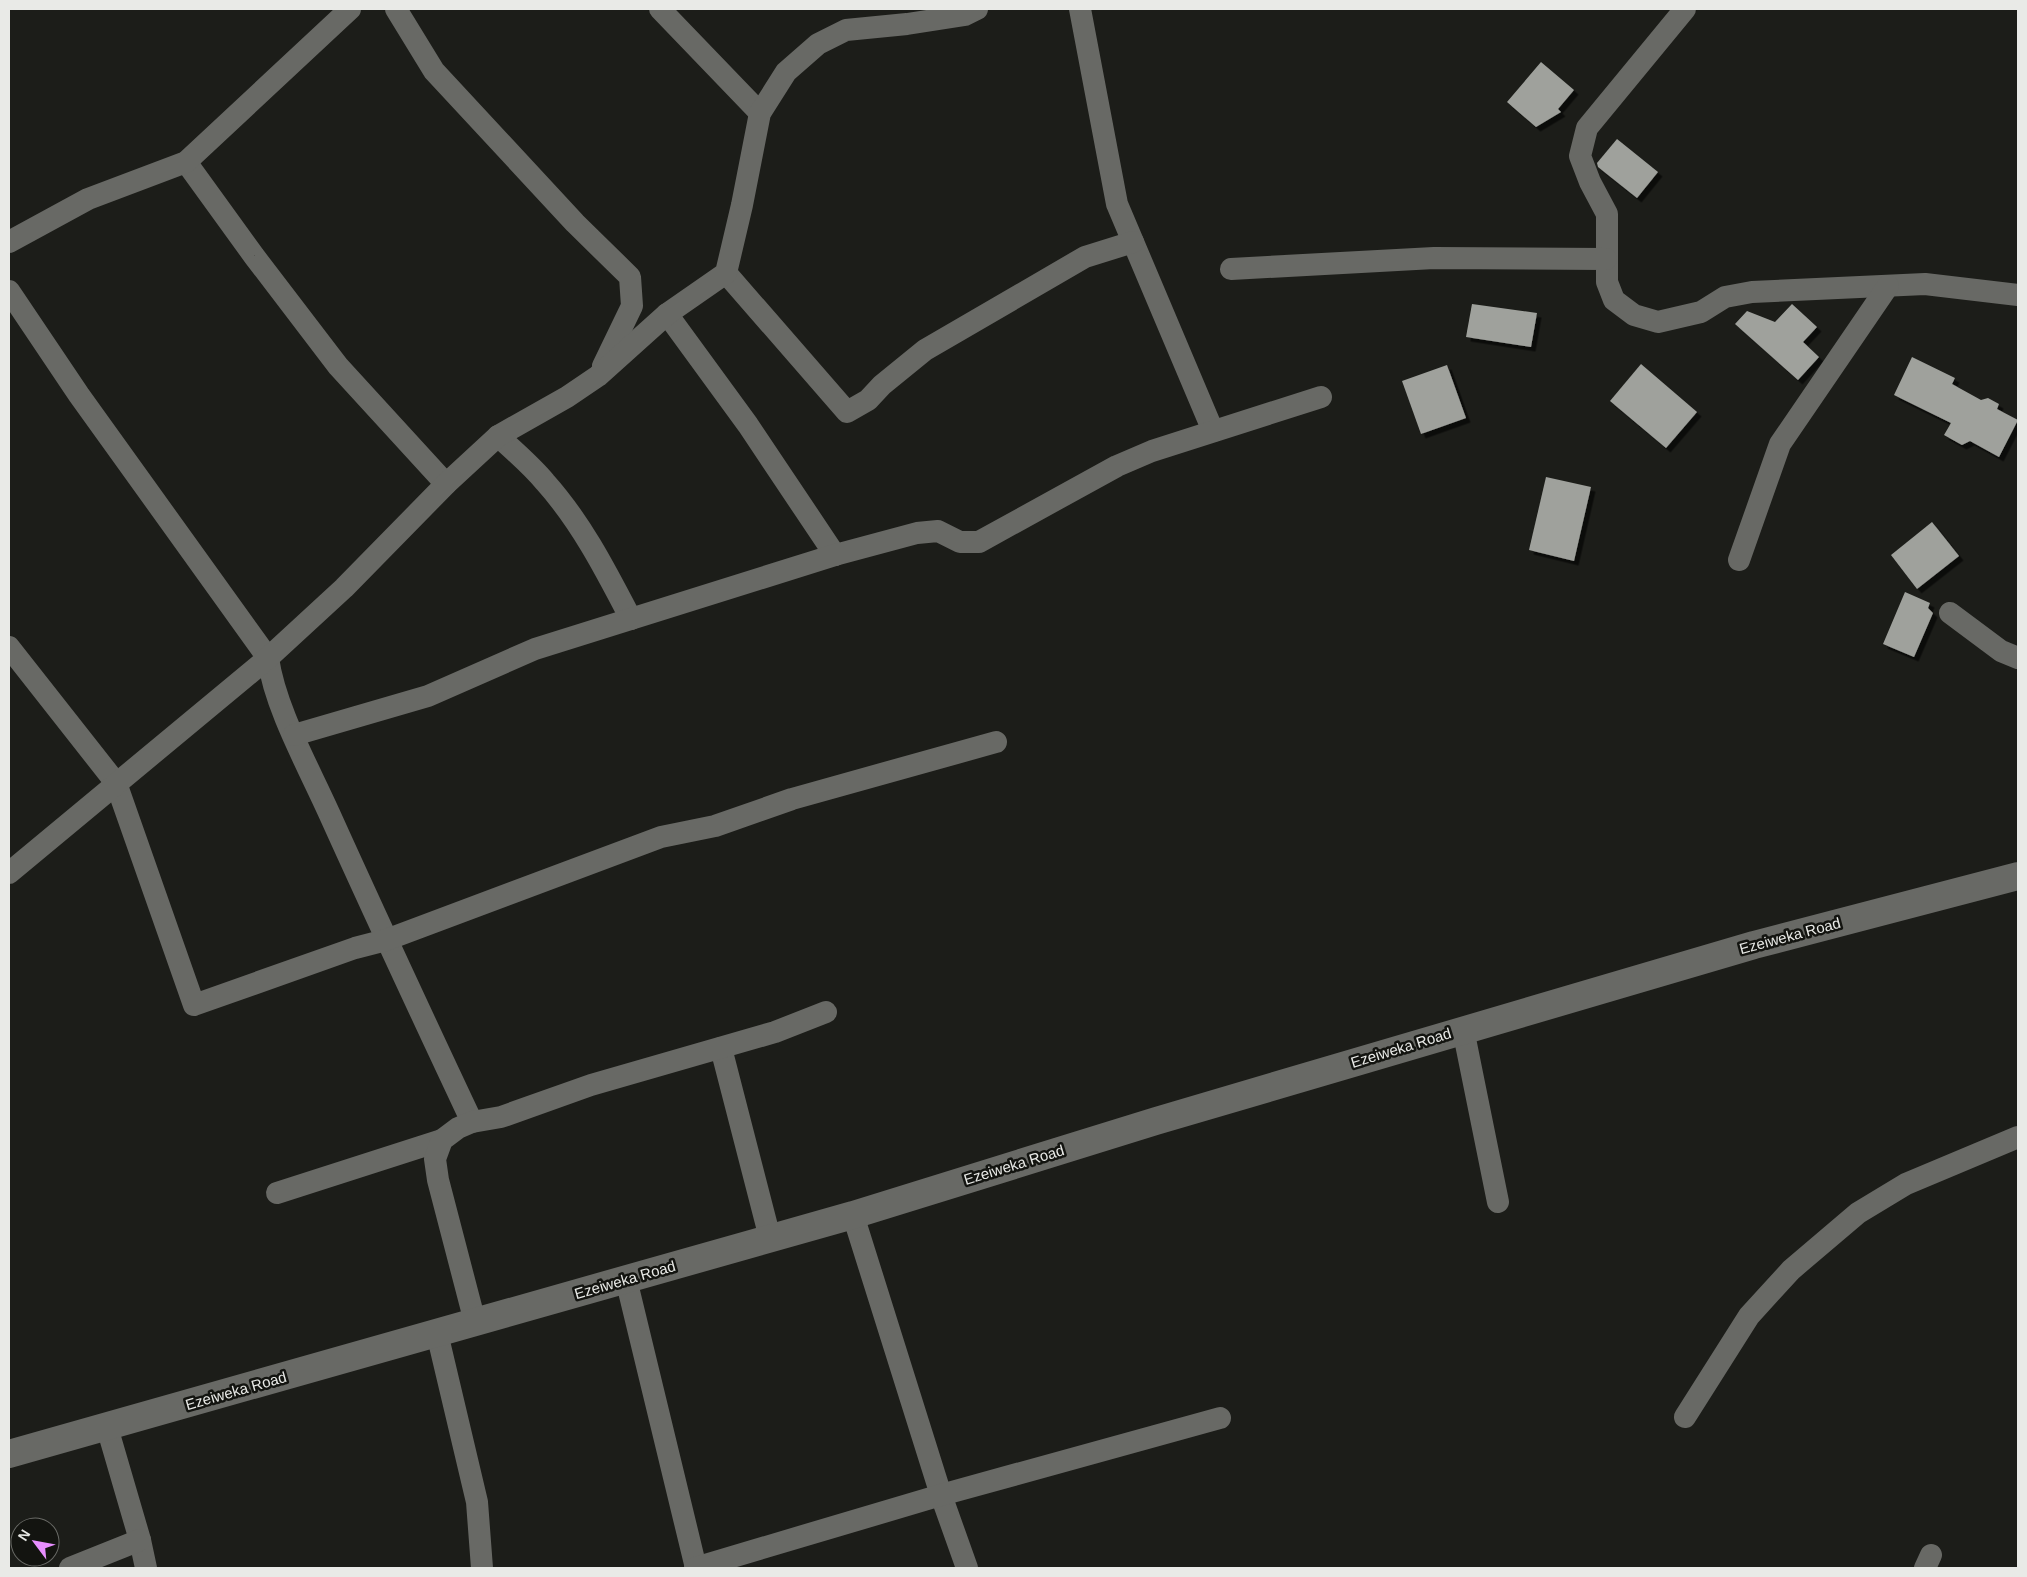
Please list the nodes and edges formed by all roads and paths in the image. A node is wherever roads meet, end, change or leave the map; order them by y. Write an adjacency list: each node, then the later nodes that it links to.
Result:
1 (350, 9): 9 (street)
2 (396, 9): 19 (street)
3 (660, 9): 8 (street)
4 (977, 9): 7 (street)
5 (1080, 9): 11 (street)
6 (1685, 9): 12 (street)
7 (932, 14): 8 (street)
8 (760, 113): 14 (street)
9 (186, 162): 10 (street); 23 (street)
10 (9, 242)
11 (1133, 242): 14 (street); 21 (street)
12 (1606, 259): 13 (street); 15 (street)
13 (1232, 269)
14 (726, 274): 18 (street)
15 (1888, 286): 17 (street); 25 (street)
16 (9, 291): 29 (street)
17 (2018, 295)
18 (667, 314): 19 (street); 24 (street)
19 (598, 376): 22 (street)
20 (1321, 397): 21 (street)
21 (1213, 431): 24 (street)
22 (498, 436): 23 (street); 27 (street)
23 (446, 484): 29 (street)
24 (835, 555): 27 (street)
25 (1738, 560)
26 (1950, 613): 30 (street)
27 (631, 619): 31 (street)
28 (9, 647): 33 (street)
29 (268, 658): 31 (street); 33 (street)
30 (2018, 658)
31 (294, 735): 36 (street)
32 (996, 742): 36 (street)
33 (116, 783): 34 (street); 36 (street)
34 (9, 873)
35 (2018, 876): 38 (main road, Ezeiweka Road)
36 (386, 940): 40 (street)
37 (826, 1012): 39 (street)
38 (1463, 1029): 44 (street); 45 (main road, Ezeiweka Road)
39 (721, 1048): 40 (street); 46 (street)
40 (472, 1122): 42 (street)
41 (2018, 1137): 50 (street)
42 (442, 1140): 43 (street); 48 (street)
43 (277, 1193)
44 (1498, 1202)
45 (853, 1215): 46 (main road, Ezeiweka Road); 54 (street)
46 (770, 1238): 47 (main road, Ezeiweka Road)
47 (626, 1279): 48 (main road, Ezeiweka Road); 59 (street)
48 (475, 1322): 49 (main road, Ezeiweka Road)
49 (437, 1333): 52 (main road, Ezeiweka Road); 58 (street)
50 (1685, 1417)
51 (1220, 1418): 54 (street)
52 (107, 1427): 53 (main road, Ezeiweka Road); 55 (street)
53 (9, 1454)
54 (941, 1495): 59 (street); 60 (street)
55 (140, 1540): 56 (street); 57 (street)
56 (70, 1568)
57 (146, 1568)
58 (482, 1568)
59 (696, 1568)
60 (966, 1568)

